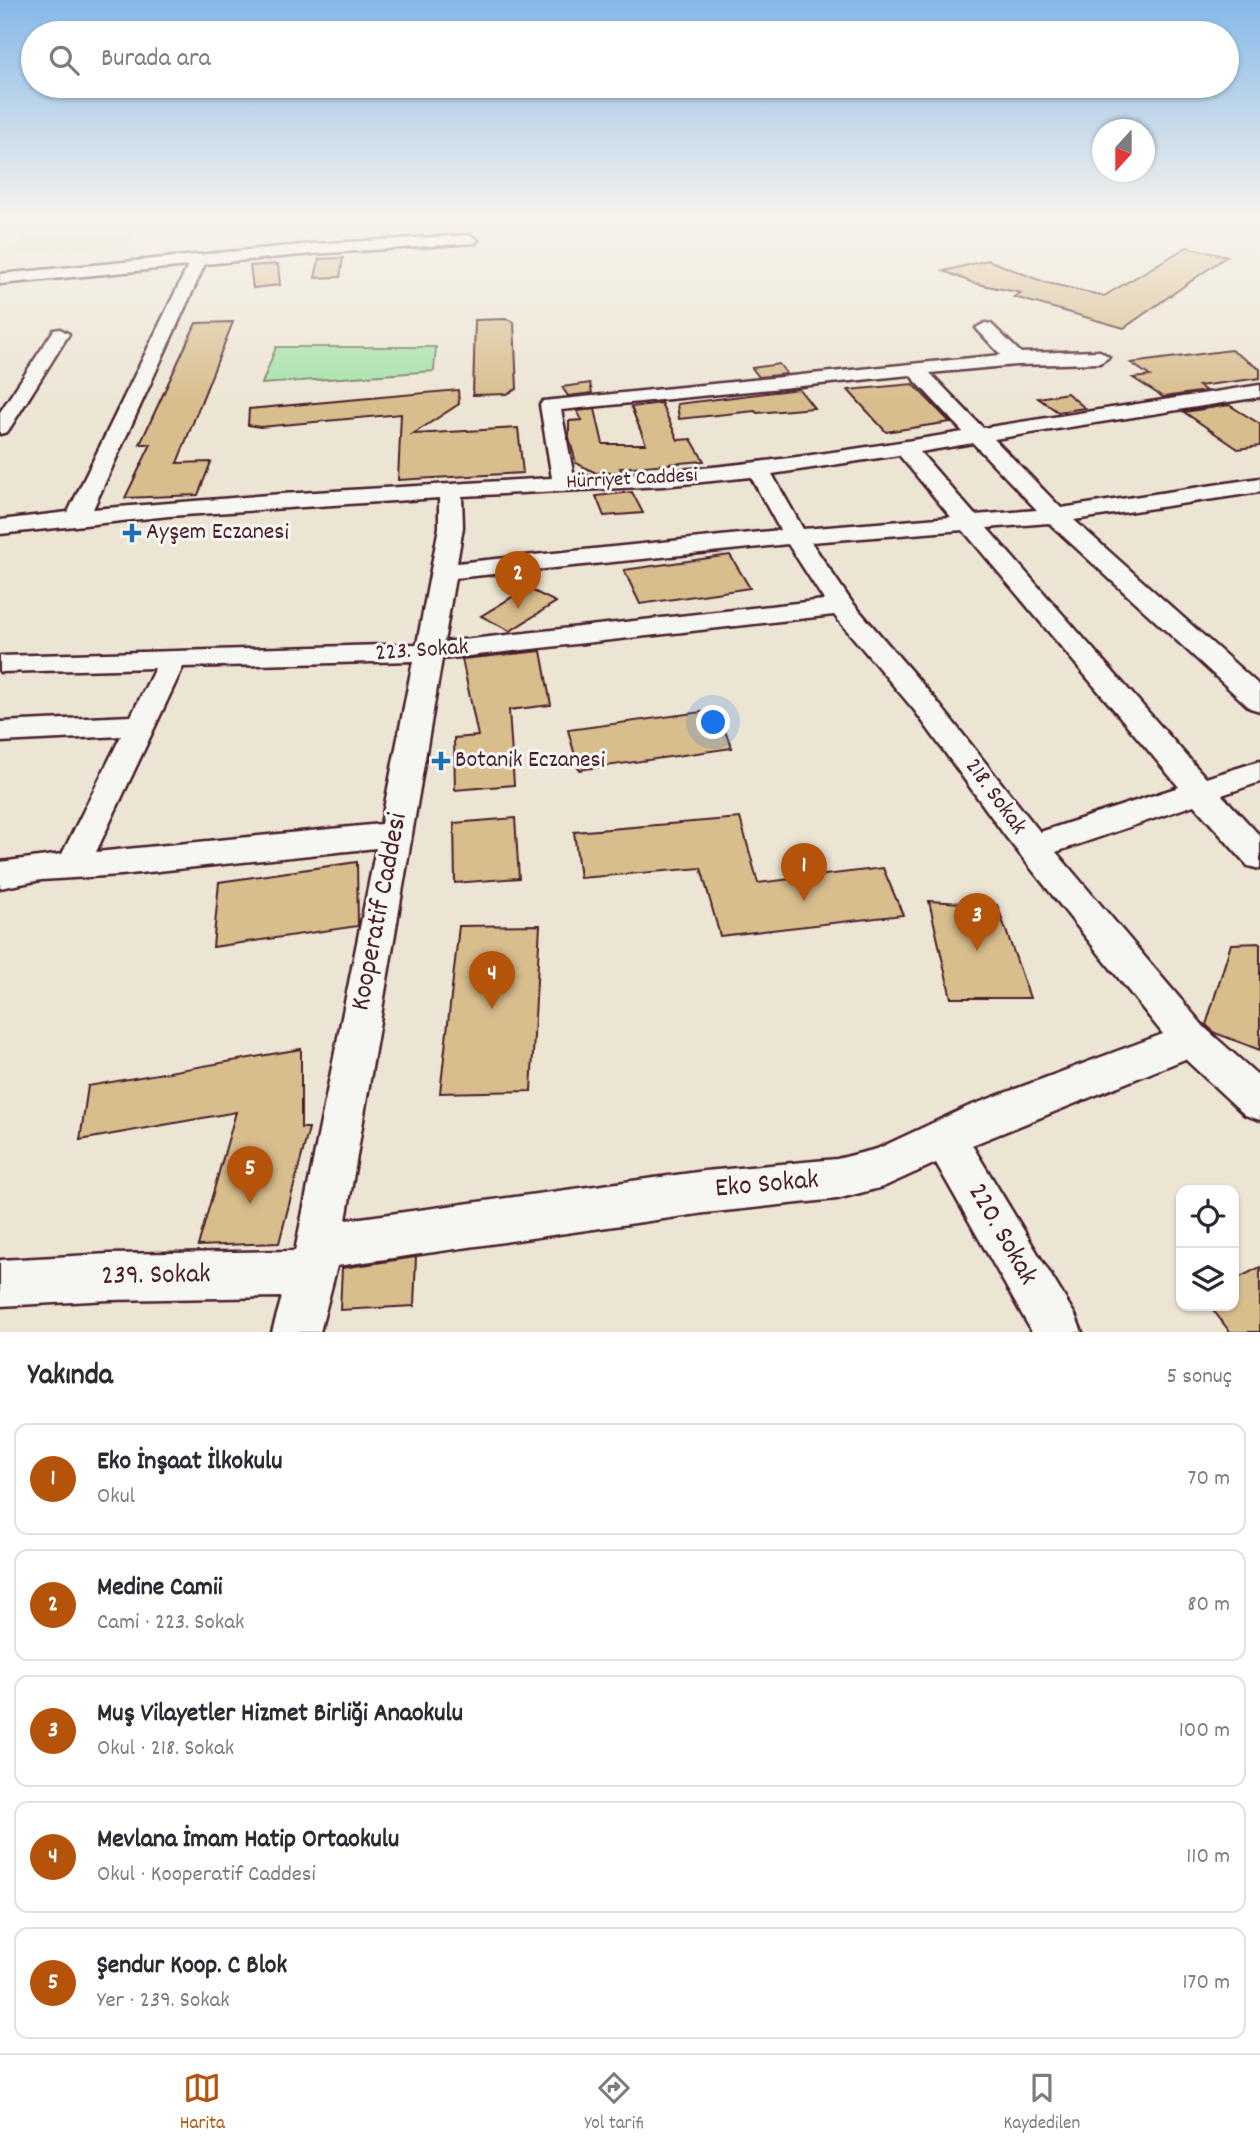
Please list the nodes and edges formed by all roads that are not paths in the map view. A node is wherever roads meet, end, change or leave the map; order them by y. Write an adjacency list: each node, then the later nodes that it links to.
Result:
1 (190, 278): 16 (street)
2 (985, 328): 5 (street)
3 (60, 334): 8 (street)
4 (1100, 357): 5 (street)
5 (1016, 359): 6 (street)
6 (915, 369): 9 (street); 12 (street)
7 (1260, 391): 9 (street, Hürriyet Caddesi)
8 (0, 428)
9 (980, 434): 10 (street, Hürriyet Caddesi); 15 (street)
10 (903, 446): 11 (street, Hürriyet Caddesi); 17 (street)
11 (758, 470): 12 (street, Hürriyet Caddesi); 19 (street, 218. Sokak)
12 (564, 484): 13 (street, Hürriyet Caddesi)
13 (450, 490): 16 (street, Hürriyet Caddesi); 20 (street, Kooperatif Caddesi)
14 (1256, 490): 15 (street)
15 (1055, 516): 17 (street); 25 (street)
16 (77, 518): 18 (street, Hürriyet Caddesi)
17 (967, 523): 19 (street); 29 (street)
18 (0, 527)
19 (795, 536): 20 (street); 21 (street, 218. Sokak)
20 (442, 572): 22 (street, Kooperatif Caddesi)
21 (841, 606): 22 (street, 223. Sokak); 31 (street, 218. Sokak)
22 (429, 652): 23 (street, 223. Sokak); 30 (street, Kooperatif Caddesi)
23 (172, 661): 24 (street, 223. Sokak); 26 (street)
24 (0, 664)
25 (1260, 702)
26 (141, 725): 27 (street); 33 (street)
27 (0, 732)
28 (1260, 771): 29 (street)
29 (1199, 790): 31 (street); 32 (street)
30 (396, 834): 33 (street); 38 (street, Kooperatif Caddesi)
31 (1033, 847): 35 (street, 218. Sokak)
32 (1260, 857)
33 (72, 866): 34 (street)
34 (0, 876)
35 (1191, 1041): 36 (street, 218. Sokak); 37 (street, Eko Sokak)
36 (1260, 1102)
37 (944, 1138): 38 (street, Eko Sokak); 41 (street, 220. Sokak)
38 (315, 1260): 39 (street, 239. Sokak); 40 (street, Kooperatif Caddesi)
39 (0, 1283)
40 (296, 1332)
41 (1058, 1332)

